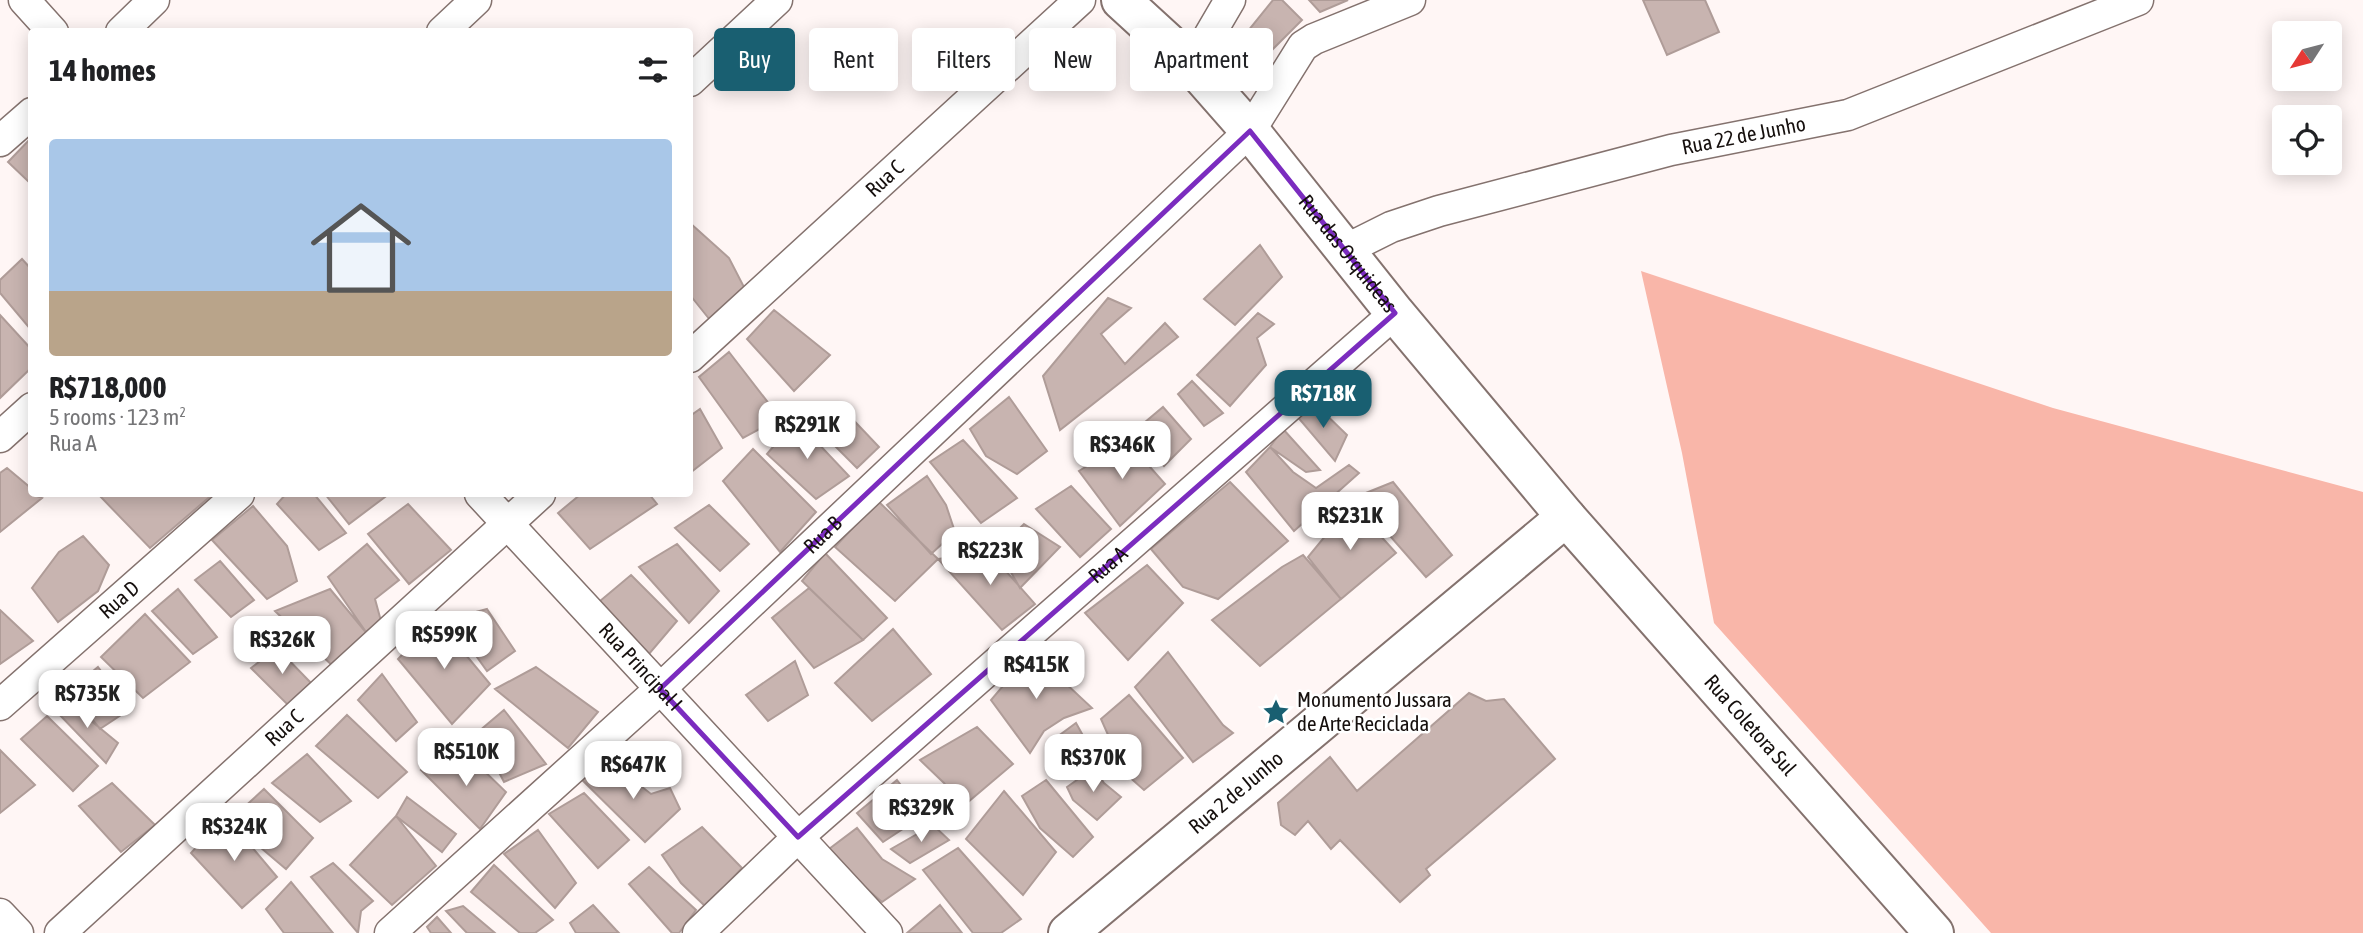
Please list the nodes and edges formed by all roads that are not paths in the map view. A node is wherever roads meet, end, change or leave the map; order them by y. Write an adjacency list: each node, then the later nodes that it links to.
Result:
1 (24, 0): 10 (street)
2 (154, 0): 11 (street)
3 (475, 0): 12 (street)
4 (777, 0): 15 (street)
5 (1080, 0): 22 (street, Rua C)
6 (1121, 0): 13 (street, Rua das Orquideas)
7 (1230, 0): 14 (street)
8 (1410, 0): 18 (street, Rua B)
9 (2138, 0): 20 (street, Rua 22 de Junho)
10 (49, 28)
11 (125, 28)
12 (446, 28)
13 (1152, 28)
14 (1214, 28)
15 (693, 78)
16 (1215, 91): 18 (street, Rua das Orquideas)
17 (28, 116): 19 (street)
18 (1251, 131): 20 (street, Rua das Orquideas); 30 (street, Rua B)
19 (0, 141)
20 (1345, 250): 21 (street, Rua das Orquideas)
21 (1395, 313): 28 (street, Rua das Orquideas); 32 (street, Rua A)
22 (693, 354)
23 (28, 412): 24 (street)
24 (0, 437)
25 (236, 497): 31 (street, Rua D)
26 (483, 497): 29 (street, Rua Principal I)
27 (537, 497): 29 (street, Rua C)
28 (1566, 517): 39 (street, Rua 2 de Junho); 40 (street, Rua Coletora Sul)
29 (508, 523): 30 (street, Rua Principal I); 35 (street, Rua C)
30 (660, 689): 32 (street, Rua Principal I); 36 (street, Rua B)
31 (0, 705)
32 (798, 837): 37 (street, Rua A); 38 (street, Rua Principal I)
33 (0, 914): 34 (street)
34 (18, 933)
35 (60, 933)
36 (390, 933)
37 (698, 933)
38 (887, 933)
39 (1068, 933)
40 (1934, 933)

